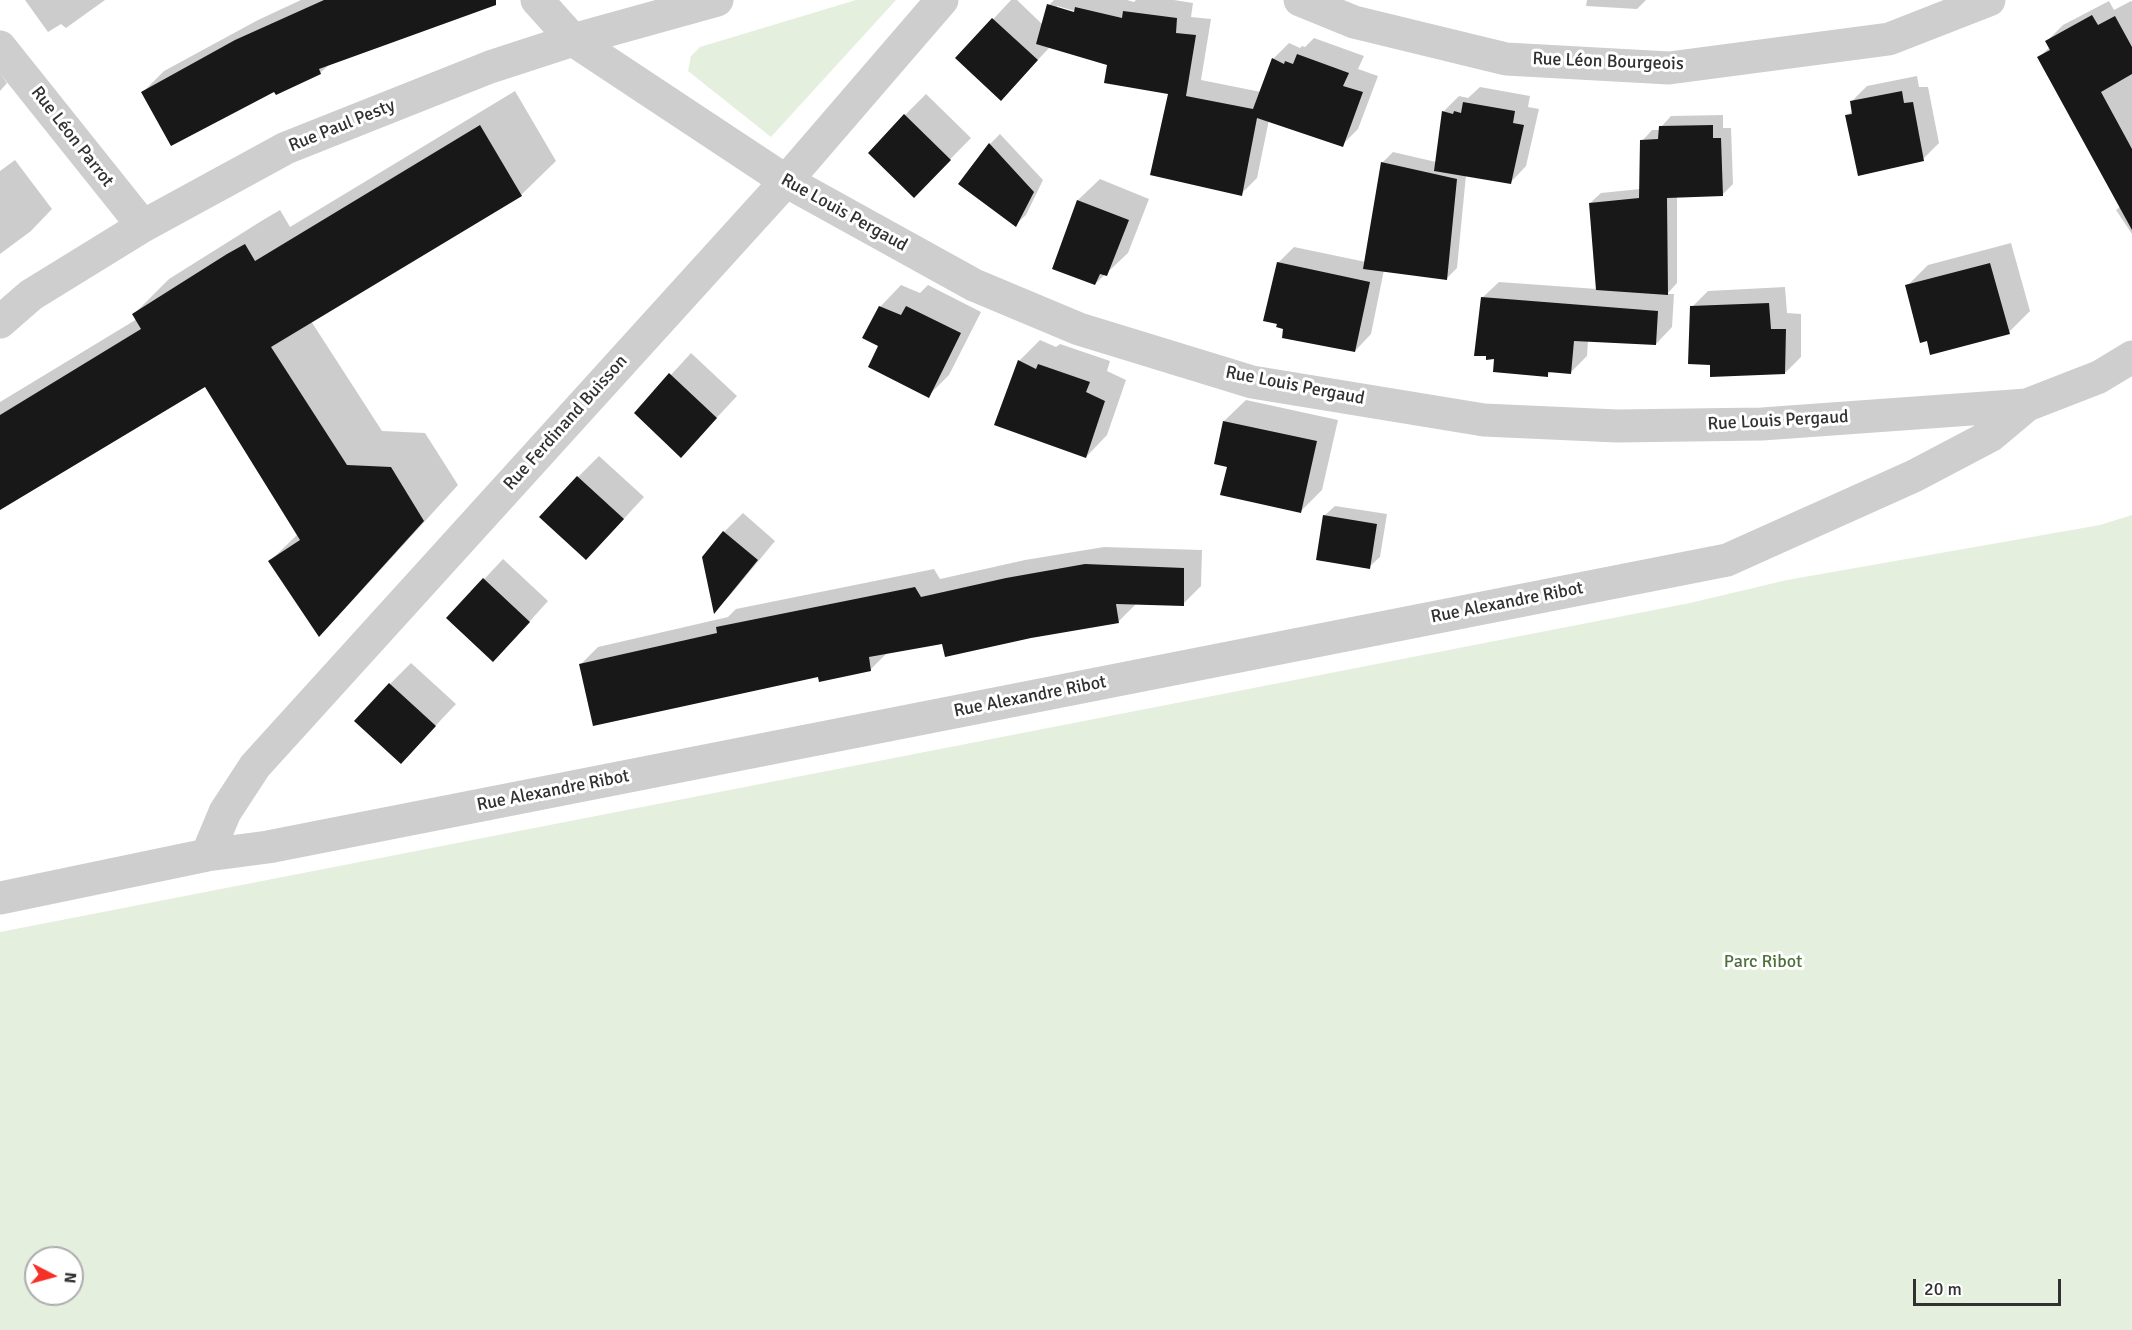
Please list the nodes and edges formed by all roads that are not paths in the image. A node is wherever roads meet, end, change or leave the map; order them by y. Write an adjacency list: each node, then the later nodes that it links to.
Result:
1 (537, 0): 6 (street, Rue Louis Pergaud)
2 (717, 0): 6 (street, Rue Paul Pesty)
3 (942, 0): 8 (street, Rue Ferdinand Buisson)
4 (1300, 0): 5 (street, Rue Léon Bourgeois)
5 (1989, 0)
6 (573, 40): 8 (street, Rue Louis Pergaud); 9 (street, Rue Paul Pesty)
7 (0, 47): 9 (street, Rue Léon Parrot)
8 (786, 181): 12 (street, Rue Louis Pergaud); 13 (street, Rue Ferdinand Buisson)
9 (143, 226): 10 (street, Rue Paul Pesty)
10 (0, 322)
11 (2132, 357): 12 (street)
12 (2027, 405): 13 (street, Rue Alexandre Ribot)
13 (207, 855): 14 (street, Rue Alexandre Ribot)
14 (0, 898)

